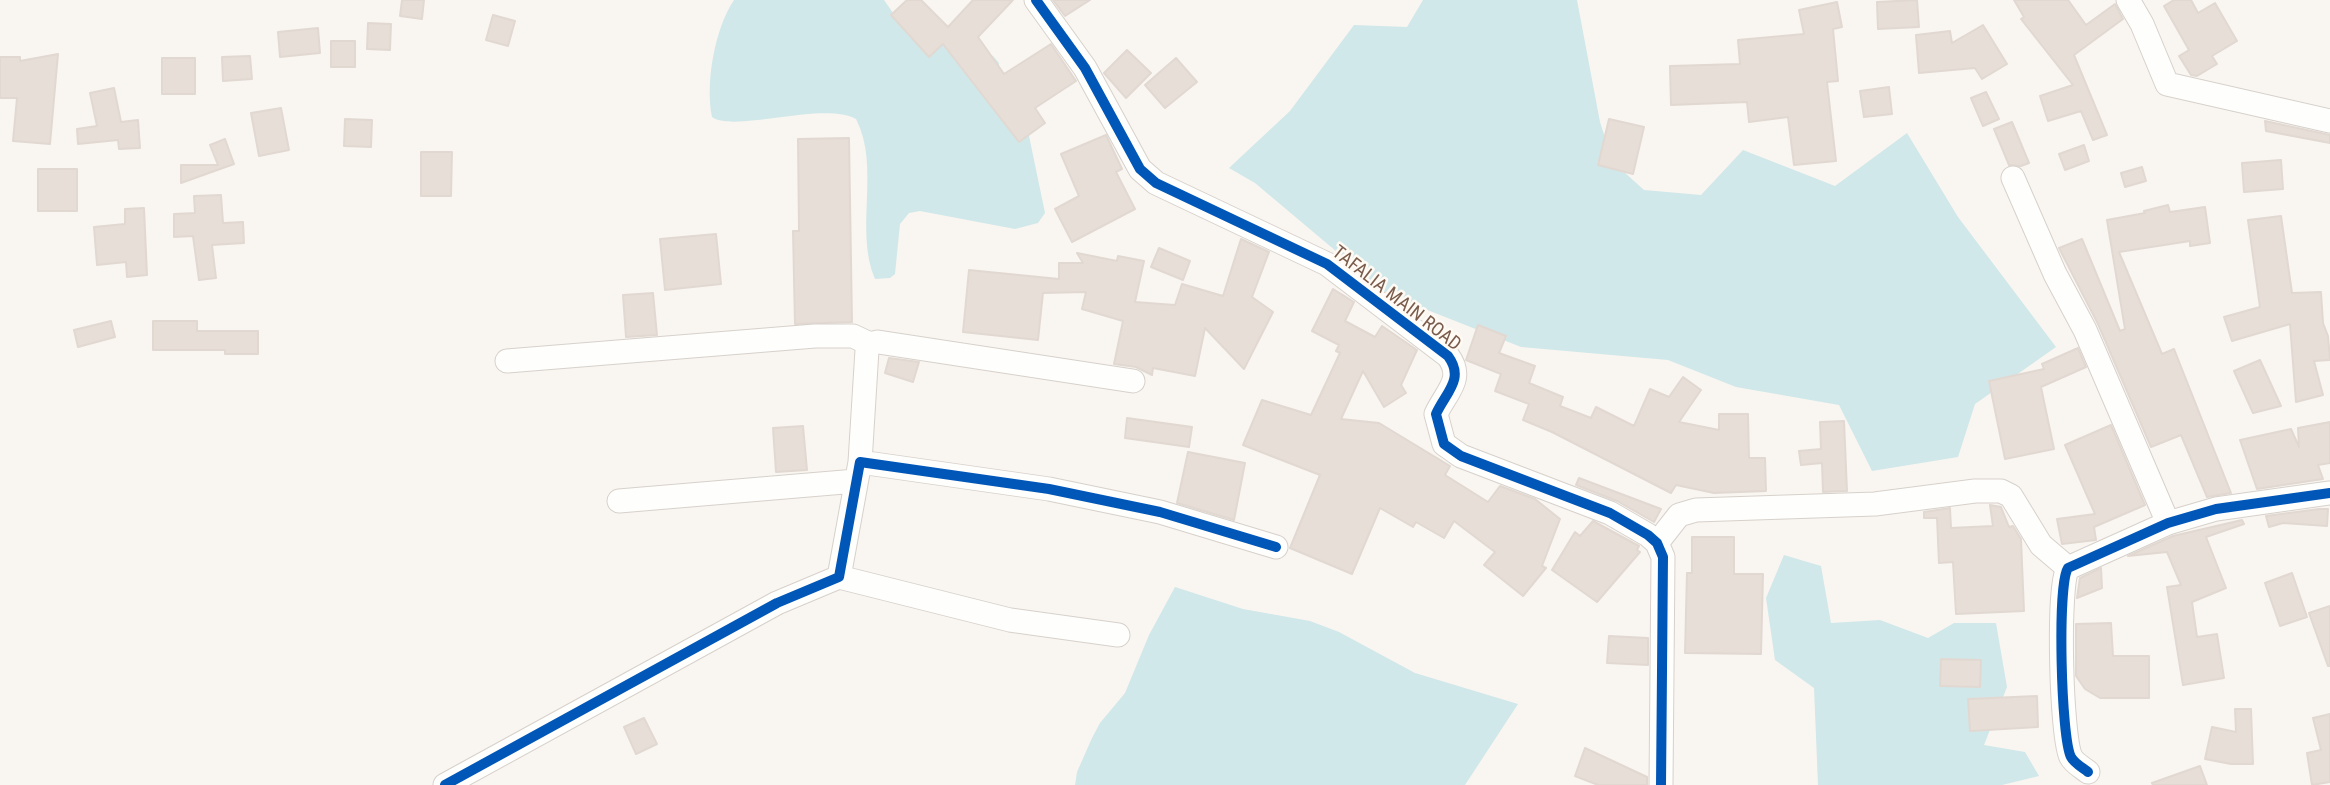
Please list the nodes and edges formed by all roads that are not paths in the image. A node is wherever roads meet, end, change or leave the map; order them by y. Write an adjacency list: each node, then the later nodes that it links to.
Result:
1 (1036, 0): 12 (street, TAFALIA MAIN ROAD)
2 (2128, 0): 3 (street)
3 (2330, 121)
4 (2013, 178): 11 (street)
5 (870, 344): 6 (street); 7 (street); 8 (street)
6 (506, 362)
7 (1133, 381)
8 (858, 471): 10 (street); 13 (street); 15 (street)
9 (2330, 493): 11 (street)
10 (619, 501)
11 (2168, 523): 14 (street)
12 (1657, 543): 14 (street); 19 (street)
13 (1276, 547)
14 (2068, 568): 17 (street)
15 (839, 577): 16 (street); 18 (street)
16 (1118, 635)
17 (2088, 772)
18 (445, 785)
19 (1661, 785)

